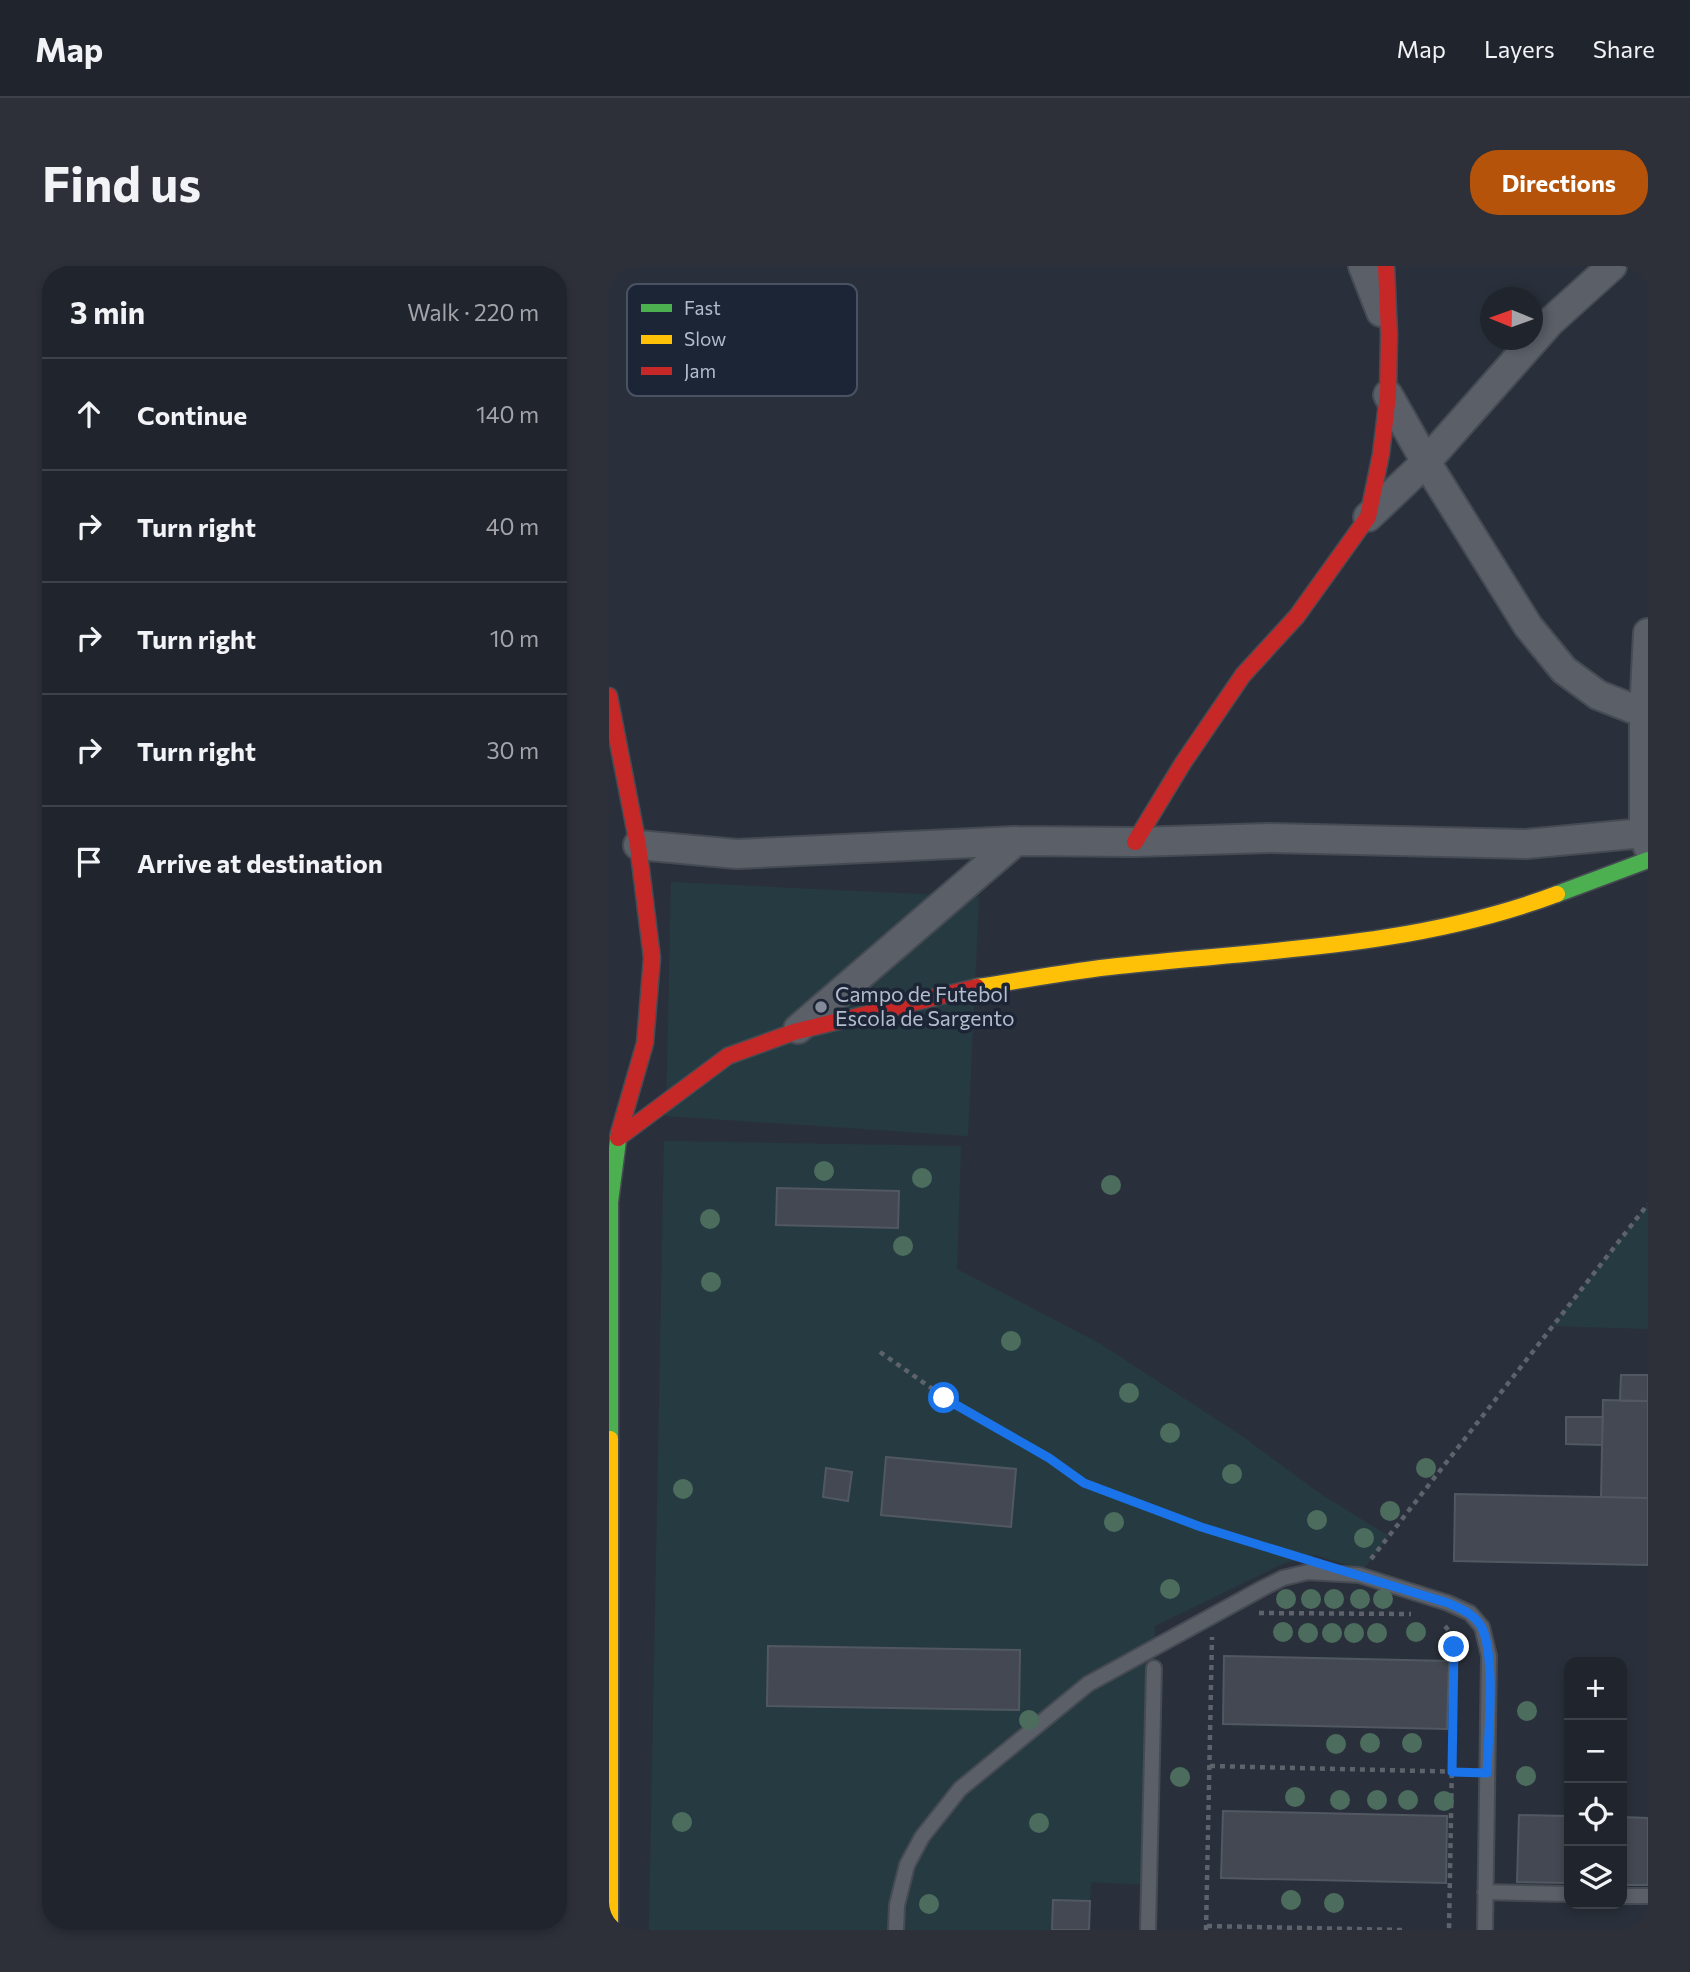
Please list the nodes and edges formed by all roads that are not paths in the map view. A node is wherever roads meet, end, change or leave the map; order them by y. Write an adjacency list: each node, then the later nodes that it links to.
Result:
1 (1363, 266): 4 (street)
2 (1385, 266): 4 (street)
3 (1595, 270): 6 (street)
4 (1389, 334): 5 (street)
5 (1388, 395): 6 (street); 7 (street)
6 (1426, 462): 7 (street); 10 (street)
7 (1368, 516): 13 (street)
8 (1647, 641): 10 (street)
9 (609, 696): 14 (street)
10 (1644, 713): 11 (street)
11 (1646, 840): 13 (street)
12 (1016, 841): 13 (street); 14 (street); 16 (street)
13 (1135, 842)
14 (638, 845): 17 (street)
15 (1648, 860): 16 (street)
16 (794, 1032): 17 (street)
17 (614, 1151): 18 (street)
18 (609, 1202): 24 (street)
19 (1154, 1668): 26 (lane)
20 (1485, 1892): 21 (lane); 25 (lane); 27 (lane)
21 (1564, 1894)
22 (1627, 1896): 23 (lane)
23 (1648, 1896)
24 (610, 1930)
25 (896, 1930)
26 (1148, 1930)
27 (1485, 1930)

